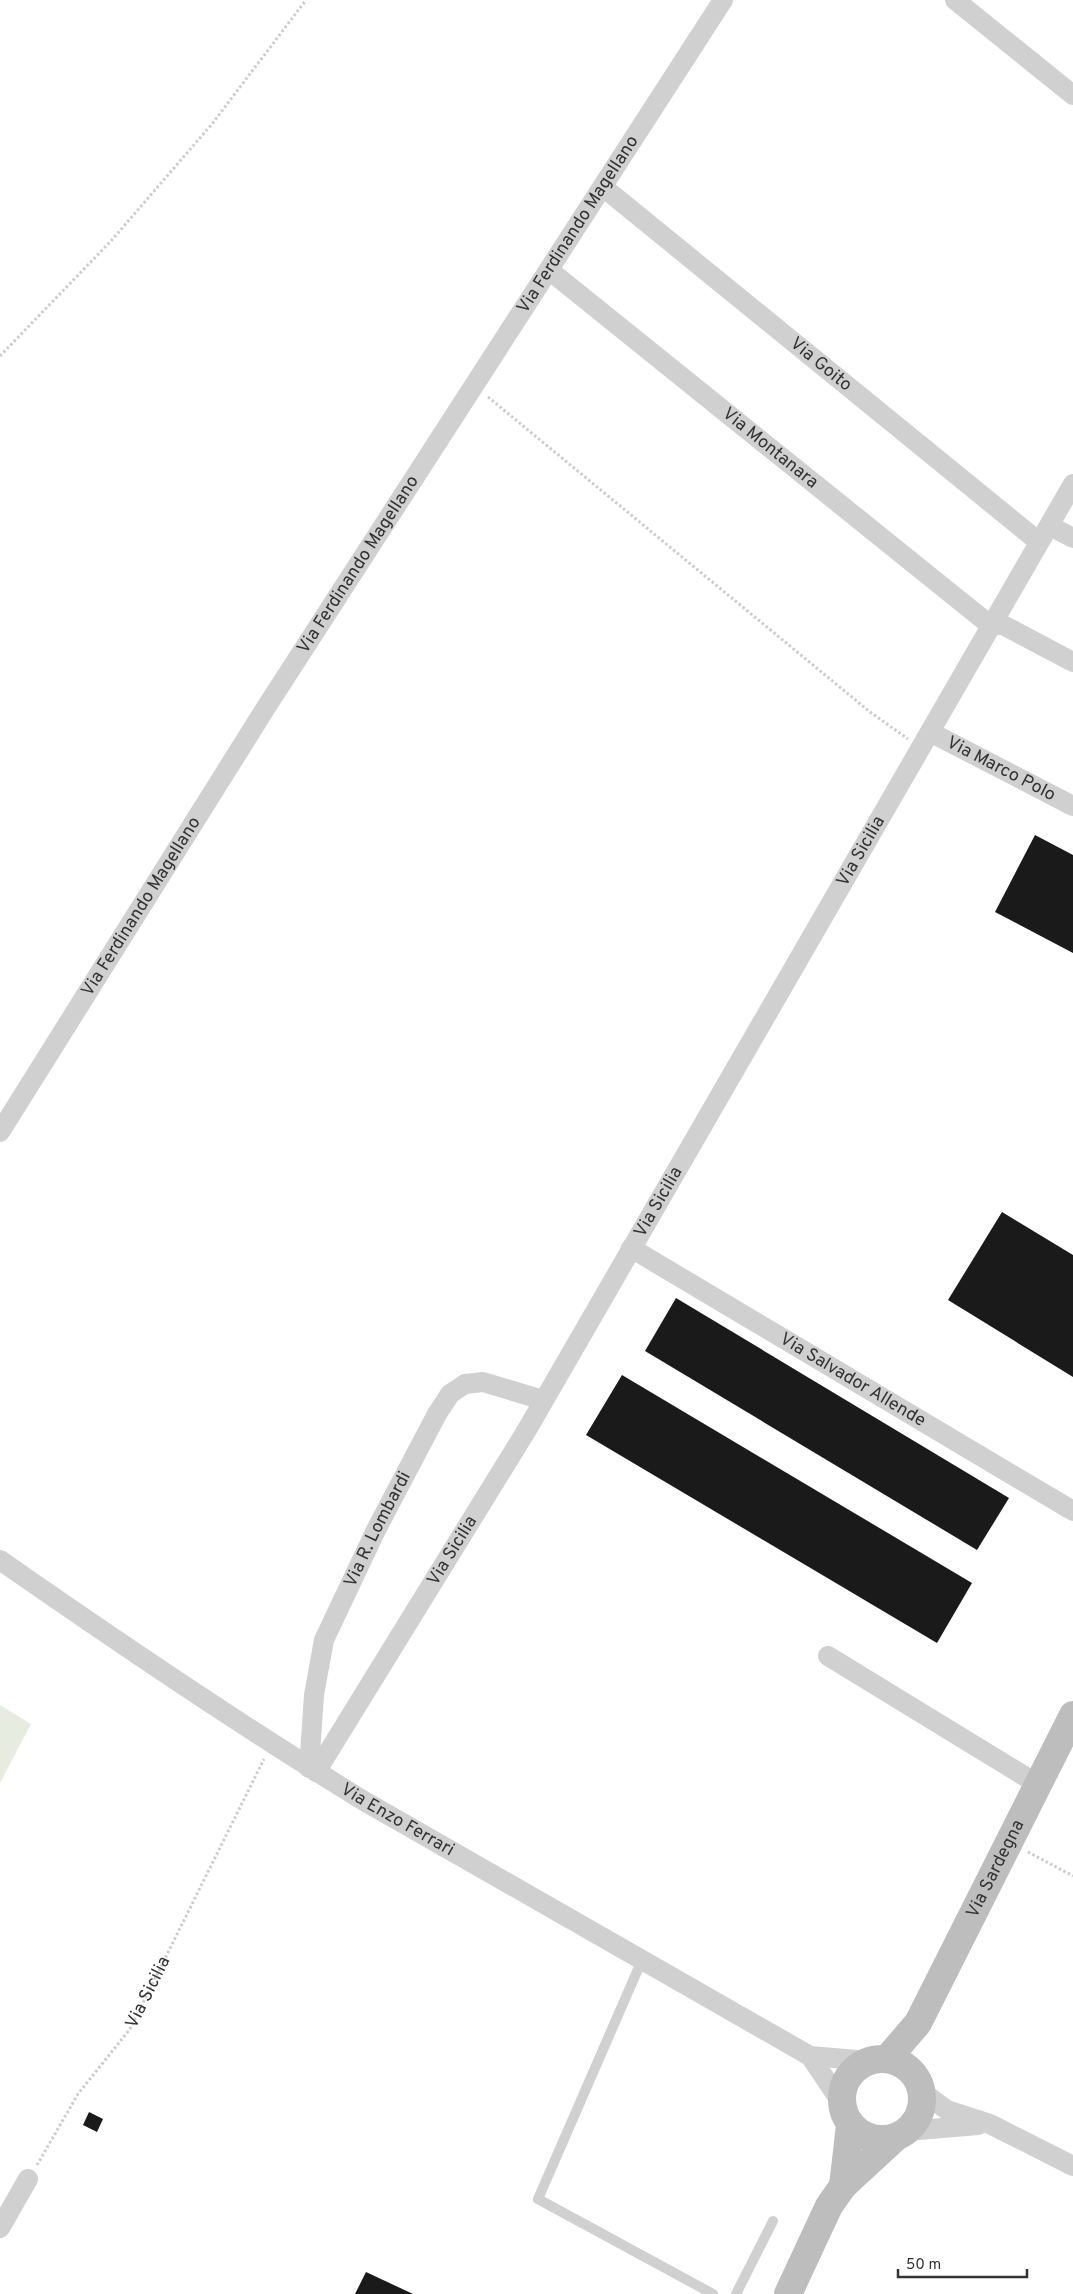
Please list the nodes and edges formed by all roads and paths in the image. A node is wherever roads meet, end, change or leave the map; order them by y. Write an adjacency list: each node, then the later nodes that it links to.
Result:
1 (306, 0): 7 (path)
2 (723, 0): 5 (street, Via Ferdinando Magellano)
3 (955, 0): 4 (street)
4 (1073, 96)
5 (603, 187): 6 (street, Via Ferdinando Magellano); 12 (street, Via Goito)
6 (549, 270): 8 (street, Via Ferdinando Magellano); 13 (street, Via Montanara)
7 (0, 356)
8 (474, 385): 15 (path); 17 (street, Via Ferdinando Magellano)
9 (1073, 484): 10 (street, Via Sicilia)
10 (1050, 526): 11 (street); 12 (street, Via Sicilia)
11 (1073, 538)
12 (1039, 542): 13 (street, Via Sicilia)
13 (990, 626): 14 (street); 15 (street, Via Sicilia)
14 (1073, 662)
15 (926, 740): 16 (street, Via Marco Polo); 18 (street, Via Sicilia)
16 (1073, 806)
17 (0, 1132)
18 (631, 1248): 19 (street, Via Sicilia); 20 (street, Via Salvador Allende)
19 (543, 1400): 25 (street, Via Sicilia); 25 (street, Via R. Lombardi)
20 (1073, 1511)
21 (0, 1560): 24 (street, Via Enzo Ferrari)
22 (828, 1656): 26 (street)
23 (1073, 1715): 26 (street, Via Sardegna)
24 (272, 1743): 25 (street, Via Enzo Ferrari); 38 (path, Via Sicilia)
25 (313, 1770): 29 (street, Via Enzo Ferrari)
26 (1039, 1785): 27 (street, Via Sardegna)
27 (1010, 1842): 28 (path); 30 (street, Via Sardegna)
28 (1073, 1876)
29 (642, 1960): 31 (street, Via Enzo Ferrari); 42 (lane)
30 (918, 2023): 32 (street, Via Sardegna); 33 (street, Via Sardegna)
31 (810, 2056): 32 (street, Via Enzo Ferrari); 34 (street, Via Enzo Ferrari)
32 (878, 2060): 33 (street); 34 (street)
33 (917, 2082): 35 (street); 36 (street)
34 (847, 2115): 36 (street); 39 (street)
35 (990, 2124): 36 (street); 37 (street)
36 (901, 2135): 39 (street)
37 (1073, 2166)
38 (28, 2179): 41 (street)
39 (844, 2186): 44 (street)
40 (773, 2221): 43 (lane)
41 (0, 2228)
42 (713, 2294)
43 (736, 2294)
44 (788, 2294)

